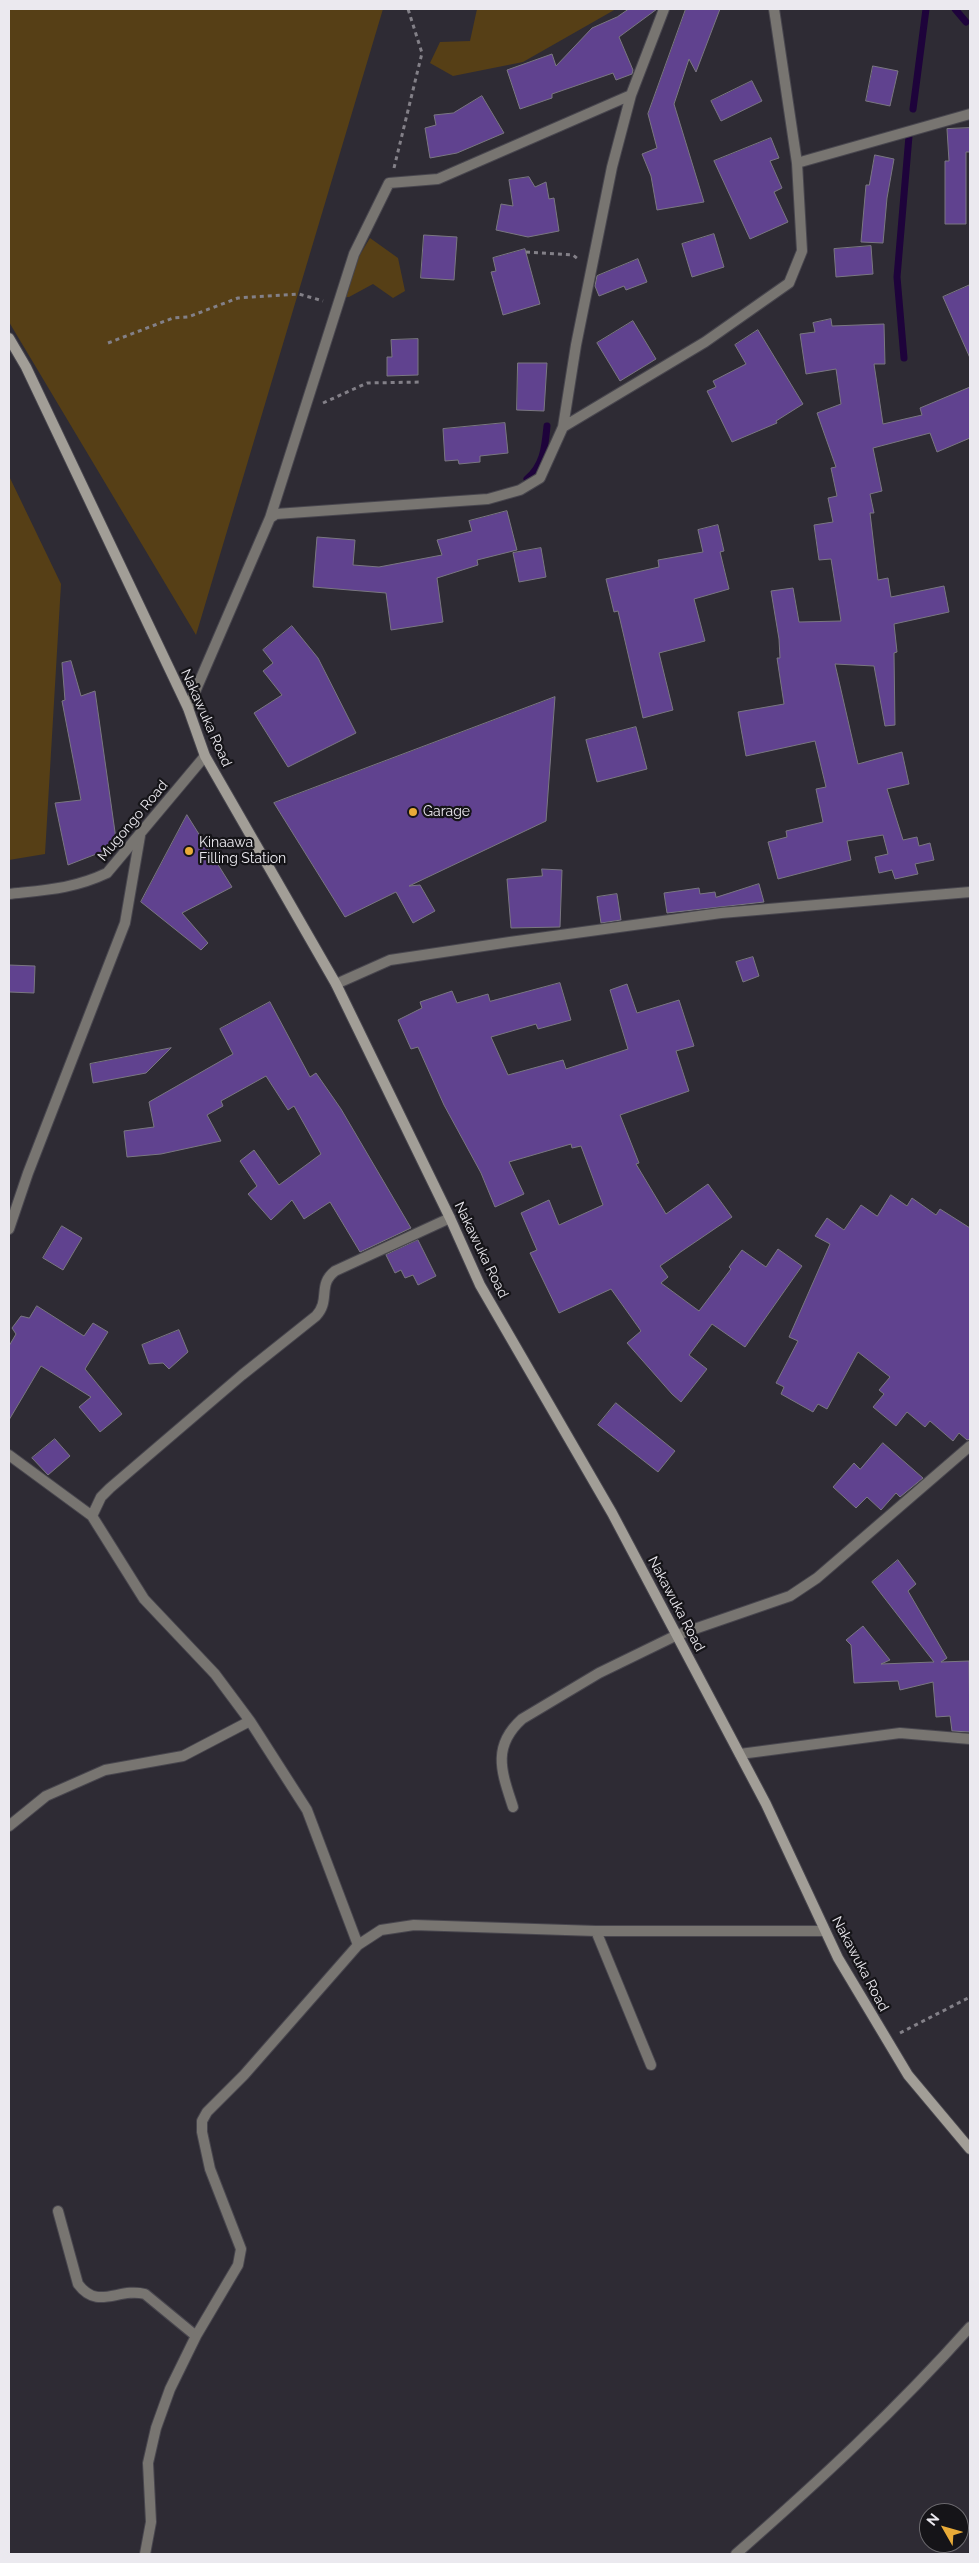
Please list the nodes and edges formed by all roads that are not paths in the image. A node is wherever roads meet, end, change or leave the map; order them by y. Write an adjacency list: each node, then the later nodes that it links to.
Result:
1 (664, 9): 3 (street)
2 (774, 9): 5 (street)
3 (631, 95): 7 (street); 8 (street)
4 (970, 114): 5 (street)
5 (797, 163): 7 (street)
6 (9, 338): 9 (main road, Nakawuka Road)
7 (563, 427): 8 (street)
8 (270, 518): 9 (street)
9 (188, 708): 10 (main road, Nakawuka Road)
10 (206, 756): 11 (street, Mugongo Road); 14 (main road, Nakawuka Road)
11 (140, 836): 13 (street, Mugongo Road); 16 (street)
12 (970, 892): 14 (street)
13 (9, 894)
14 (336, 984): 15 (main road, Nakawuka Road)
15 (450, 1218): 19 (street); 20 (main road, Nakawuka Road)
16 (9, 1230)
17 (970, 1446): 20 (street)
18 (9, 1455): 19 (street)
19 (92, 1516): 21 (street)
20 (677, 1636): 23 (main road, Nakawuka Road); 24 (street)
21 (250, 1721): 25 (street); 28 (street)
22 (970, 1739): 23 (street)
23 (740, 1754): 26 (main road, Nakawuka Road)
24 (513, 1807)
25 (9, 1826)
26 (825, 1931): 27 (street); 30 (main road, Nakawuka Road)
27 (596, 1932): 28 (street); 29 (street)
28 (358, 1945): 33 (street)
29 (651, 2065)
30 (970, 2150)
31 (58, 2211): 33 (street)
32 (970, 2327): 35 (street)
33 (196, 2336): 34 (street)
34 (145, 2554)
35 (736, 2554)

